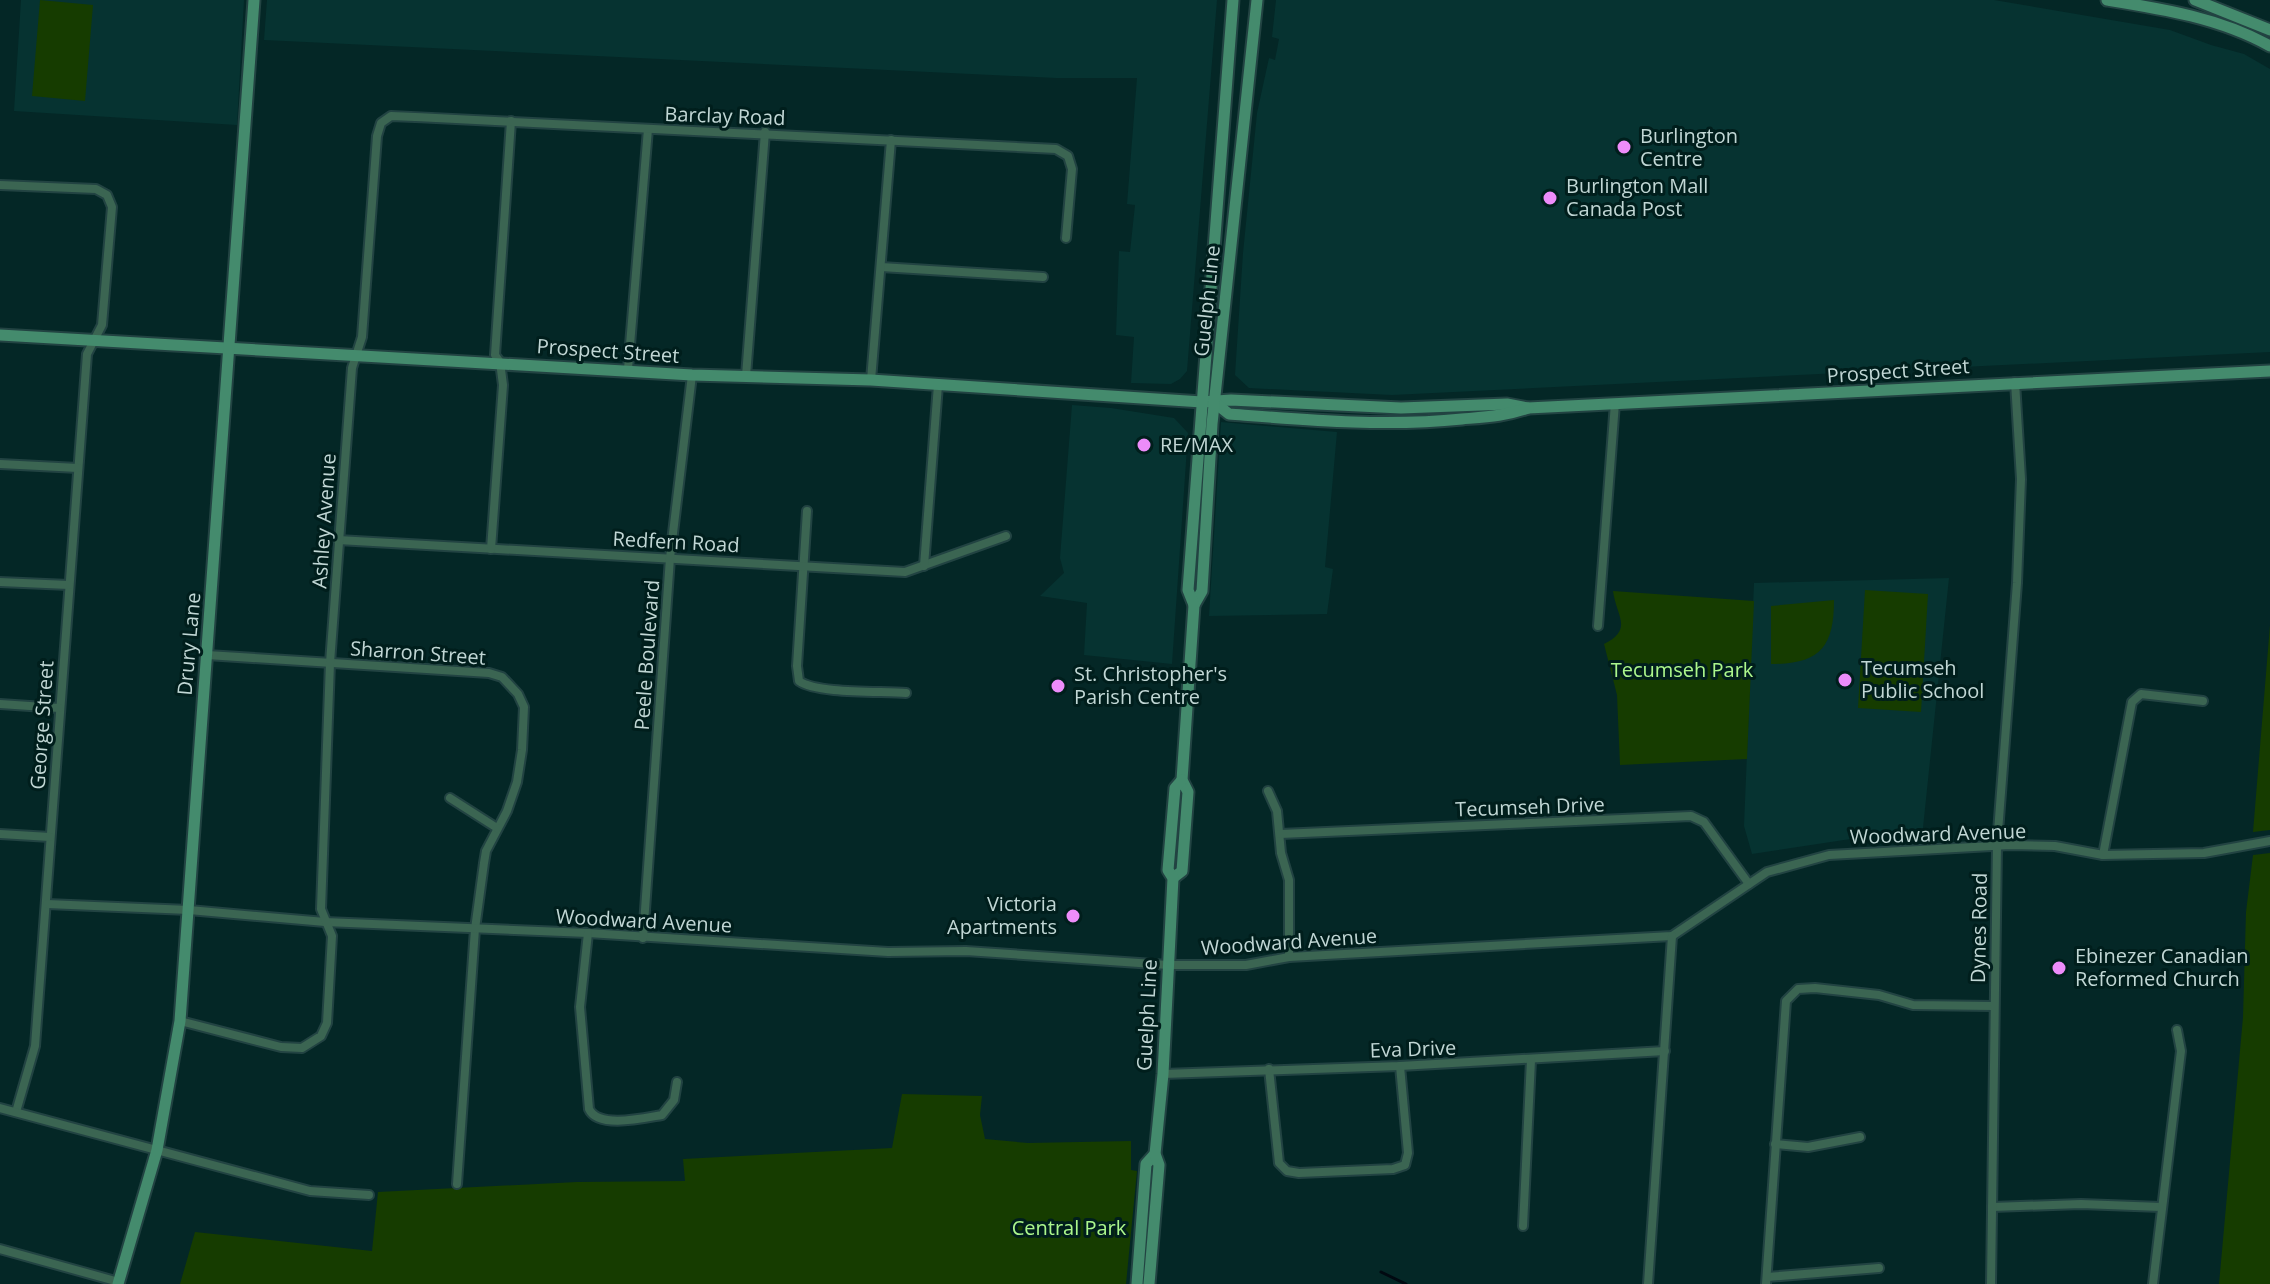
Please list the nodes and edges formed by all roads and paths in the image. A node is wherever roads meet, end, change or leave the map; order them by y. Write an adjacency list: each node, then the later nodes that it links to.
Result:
1 (254, 0): 20 (street, Drury Lane)
2 (1233, 0): 30 (street, Guelph Line)
3 (1264, 0): 6 (street)
4 (2107, 0): 8 (street)
5 (2195, 0): 7 (street)
6 (1257, 6): 30 (street, Guelph Line)
7 (2270, 30)
8 (2270, 46)
9 (511, 121): 10 (street, Barclay Road); 11 (street, Barclay Road); 22 (street)
10 (381, 123): 21 (street, Ashley Avenue)
11 (648, 129): 12 (street, Barclay Road); 23 (street)
12 (765, 132): 13 (street, Barclay Road); 26 (street)
13 (891, 140): 15 (street, Barclay Road); 16 (street)
14 (0, 185): 19 (street, George Street)
15 (1066, 238)
16 (881, 267): 17 (street); 27 (street)
17 (1043, 277)
18 (0, 335): 19 (street, Prospect Street)
19 (94, 340): 20 (street, Prospect Street); 33 (street, George Street)
20 (230, 347): 21 (street, Prospect Street); 44 (street, Drury Lane)
21 (357, 355): 22 (street, Prospect Street); 36 (street, Ashley Avenue)
22 (500, 362): 23 (street, Prospect Street); 37 (street)
23 (628, 369): 25 (street, Prospect Street)
24 (2270, 371): 28 (street, Prospect Street)
25 (692, 375): 26 (street, Prospect Street); 38 (street, Peele Boulevard)
26 (746, 376): 27 (street, Prospect Street)
27 (871, 380): 29 (street, Prospect Street)
28 (2015, 382): 31 (street, Prospect Street); 57 (street, Dynes Road)
29 (938, 385): 30 (street, Prospect Street); 40 (street)
30 (1208, 402): 31 (street, Prospect Street); 68 (street, Guelph Line)
31 (1615, 403): 43 (street)
32 (0, 464): 33 (street)
33 (78, 468): 42 (street, George Street)
34 (807, 511): 39 (street)
35 (1006, 536): 40 (street, Redfern Road)
36 (338, 540): 37 (street, Redfern Road); 45 (street, Ashley Avenue)
37 (491, 549): 38 (street, Redfern Road)
38 (670, 558): 39 (street, Redfern Road); 66 (street, Peele Boulevard)
39 (805, 564): 40 (street, Redfern Road); 46 (street)
40 (924, 566)
41 (0, 582): 42 (street)
42 (69, 585): 49 (street, George Street)
43 (1598, 626)
44 (207, 655): 45 (street, Sharron Street); 61 (street, Drury Lane)
45 (330, 663): 52 (street, Sharron Street); 62 (street, Ashley Avenue)
46 (906, 693)
47 (2203, 701): 58 (street)
48 (0, 704): 49 (street)
49 (59, 708): 55 (street, George Street)
50 (1268, 791): 54 (street)
51 (450, 798): 52 (street)
52 (497, 828): 63 (street, Sharron Street)
53 (0, 834): 55 (street)
54 (1280, 834): 59 (street, Tecumseh Drive); 67 (street)
55 (50, 837): 60 (street, George Street)
56 (2270, 841): 58 (street, Woodward Avenue)
57 (1997, 845): 58 (street, Woodward Avenue); 59 (street, Woodward Avenue); 69 (street, Dynes Road)
58 (2103, 855)
59 (1749, 884): 65 (street, Woodward Avenue)
60 (47, 904): 61 (street, Woodward Avenue); 79 (street, George Street)
61 (189, 910): 62 (street, Woodward Avenue); 70 (street, Drury Lane)
62 (325, 922): 63 (street, Woodward Avenue); 70 (street, Ashley Avenue)
63 (475, 929): 64 (street, Woodward Avenue); 84 (street, Sharron Street)
64 (588, 933): 66 (street, Woodward Avenue); 77 (street)
65 (1672, 936): 67 (street, Woodward Avenue); 72 (street)
66 (643, 938): 68 (street, Woodward Avenue)
67 (1289, 957): 68 (street, Woodward Avenue)
68 (1168, 965): 76 (street, Guelph Line)
69 (1993, 1006): 81 (street); 86 (street, Dynes Road)
70 (180, 1021): 82 (street, Drury Lane)
71 (2177, 1030): 87 (street)
72 (1665, 1051): 73 (street, Eva Drive); 95 (street)
73 (1531, 1060): 74 (street, Eva Drive); 88 (street)
74 (1400, 1066): 75 (street, Eva Drive); 75 (street)
75 (1269, 1069): 76 (street, Eva Drive)
76 (1163, 1074): 83 (street, Guelph Line)
77 (677, 1082)
78 (0, 1108): 79 (street)
79 (16, 1112): 82 (street)
80 (1860, 1137): 81 (street)
81 (1775, 1144): 91 (street)
82 (157, 1150): 85 (street); 92 (street, Drury Lane)
83 (1155, 1154): 93 (street, Guelph Line); 94 (street, Guelph Line)
84 (457, 1184)
85 (369, 1195)
86 (1992, 1207): 87 (street); 96 (street, Dynes Road)
87 (2161, 1207): 97 (street)
88 (1523, 1226)
89 (0, 1249): 92 (street)
90 (1879, 1268): 91 (street)
91 (1766, 1280)
92 (118, 1283)
93 (1137, 1284)
94 (1149, 1284)
95 (1648, 1284)
96 (1991, 1284)
97 (2153, 1284)

